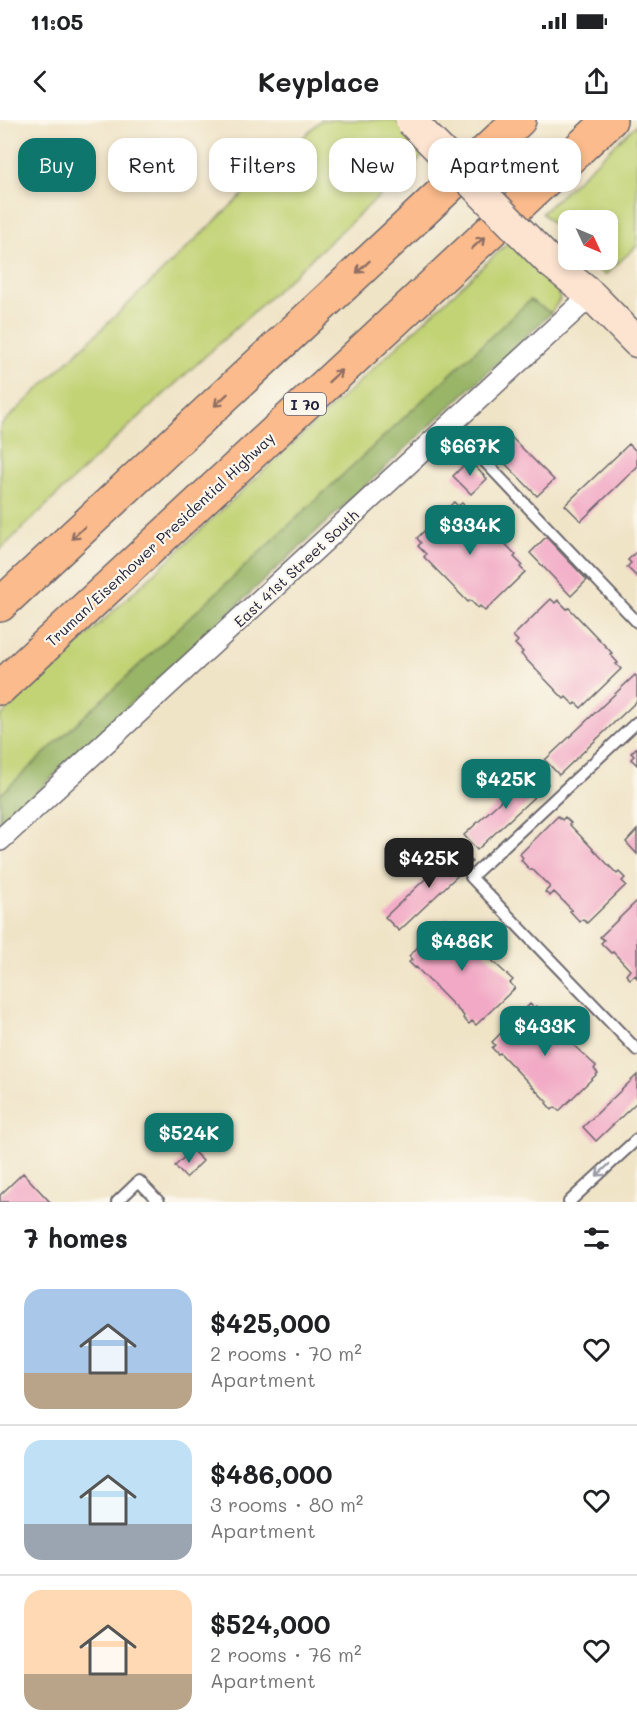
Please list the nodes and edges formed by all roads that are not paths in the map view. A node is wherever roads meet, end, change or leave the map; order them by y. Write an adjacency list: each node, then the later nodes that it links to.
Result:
1 (519, 120): 7 (highway, one-way to 7)
2 (610, 120): 9 (highway, Truman/Eisenhower Presidential Highway / I 70, one-way to 2)
3 (410, 121): 4 (main road, bridge)
4 (591, 295): 5 (main road); 6 (street, East 41st Street South)
5 (637, 342)
6 (450, 425): 8 (lane); 11 (street, East 41st Street South)
7 (0, 605)
8 (637, 622)
9 (0, 688)
10 (637, 722): 12 (lane)
11 (0, 840)
12 (637, 1050)
13 (637, 1139): 16 (lane, one-way to 16)
14 (117, 1202): 15 (lane)
15 (159, 1202)
16 (569, 1202)

